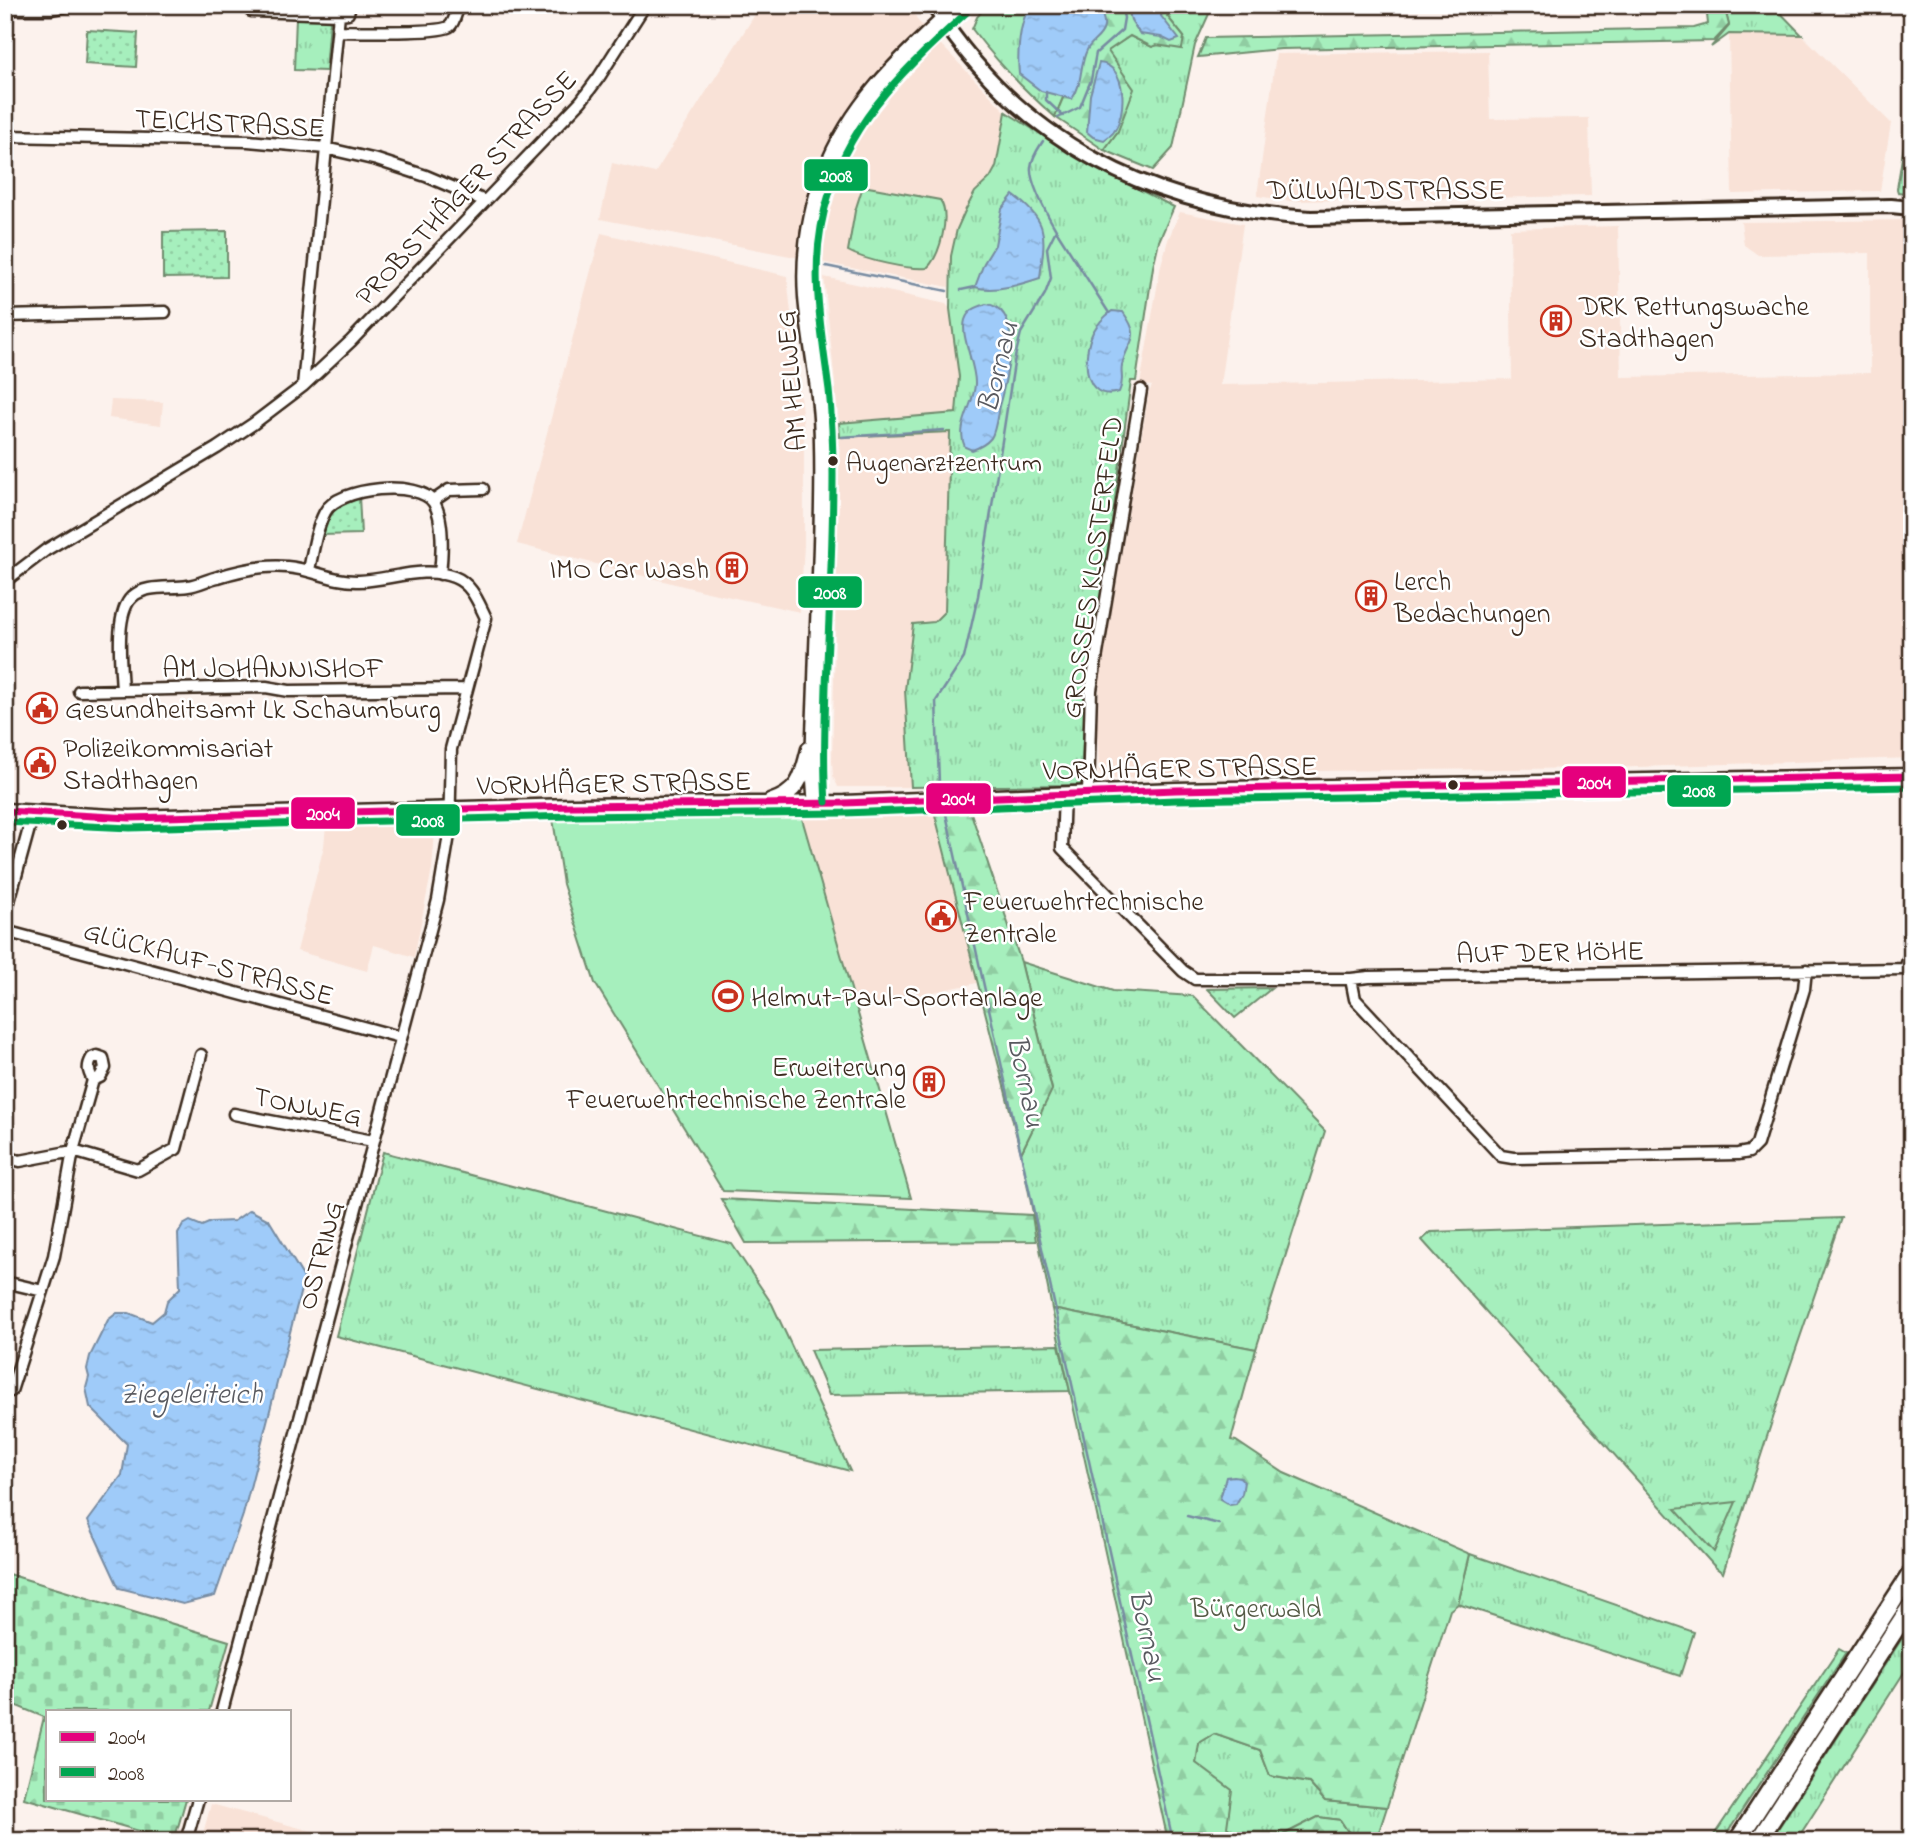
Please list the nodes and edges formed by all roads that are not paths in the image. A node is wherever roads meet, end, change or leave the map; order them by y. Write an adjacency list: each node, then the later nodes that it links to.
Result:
1 (72, 5): 8 (street)
2 (350, 5): 9 (street)
3 (459, 5): 11 (street)
4 (645, 5): 14 (street, PROBSTHÄGER STRASSE)
5 (933, 5): 10 (street, DÜLWALDSTRASSE)
6 (959, 5): 10 (main road, AM HELWEG)
7 (245, 6): 9 (street)
8 (5, 9)
9 (339, 14): 11 (street, PROBSTHÄGER STRASSE)
10 (943, 20): 15 (street, DÜLWALDSTRASSE); 28 (main road, AM HELWEG)
11 (338, 31): 13 (street, PROBSTHÄGER STRASSE)
12 (5, 136): 13 (street, TEICHSTRASSE)
13 (325, 148): 14 (street, TEICHSTRASSE); 18 (street, PROBSTHÄGER STRASSE)
14 (485, 201): 18 (street, PROBSTHÄGER STRASSE)
15 (1912, 208)
16 (165, 312): 17 (street)
17 (5, 317)
18 (303, 386): 24 (street, PROBSTHÄGER STRASSE)
19 (1140, 390): 30 (street, GROSSES KLOSTERFELD)
20 (483, 489): 21 (street)
21 (433, 501): 22 (street); 23 (street)
22 (309, 570): 23 (street); 26 (street)
23 (440, 573): 25 (street, VORNHÄGER STRASSE)
24 (5, 581)
25 (466, 689): 26 (street, AM JOHANNISHOF); 34 (street, VORNHÄGER STRASSE)
26 (122, 690): 27 (street, AM JOHANNISHOF)
27 (79, 691)
28 (814, 726): 32 (main road, AM HELWEG); 33 (main road)
29 (1912, 776): 30 (main road, VORNHÄGER STRASSE)
30 (1088, 793): 31 (main road, VORNHÄGER STRASSE)
31 (1064, 794): 32 (main road, VORNHÄGER STRASSE); 41 (street, AUF DER HÖHE)
32 (816, 803): 33 (main road, VORNHÄGER STRASSE)
33 (762, 804): 34 (main road, VORNHÄGER STRASSE)
34 (450, 809): 36 (main road, VORNHÄGER STRASSE); 42 (street, OSTRING)
35 (5, 811): 36 (main road, VORNHÄGER STRASSE)
36 (33, 814): 37 (street)
37 (5, 916)
38 (5, 931): 42 (street, GLÜCKAUF-STRASSE)
39 (1912, 948): 40 (street, AUF DER HÖHE)
40 (1806, 970): 41 (street, AUF DER HÖHE); 41 (street)
41 (1351, 979)
42 (400, 1037): 46 (street, OSTRING)
43 (201, 1055): 47 (street)
44 (93, 1080): 47 (street)
45 (234, 1114): 46 (street, TONWEG)
46 (373, 1141): 54 (street, OSTRING)
47 (73, 1151): 48 (street); 50 (street)
48 (5, 1157)
49 (5, 1282): 50 (street)
50 (43, 1291): 51 (street)
51 (5, 1389)
52 (1912, 1572): 57 (highway)
53 (1912, 1604): 58 (highway)
54 (222, 1710)
55 (198, 1800): 56 (street)
56 (186, 1841)
57 (1737, 1841)
58 (1758, 1841)

